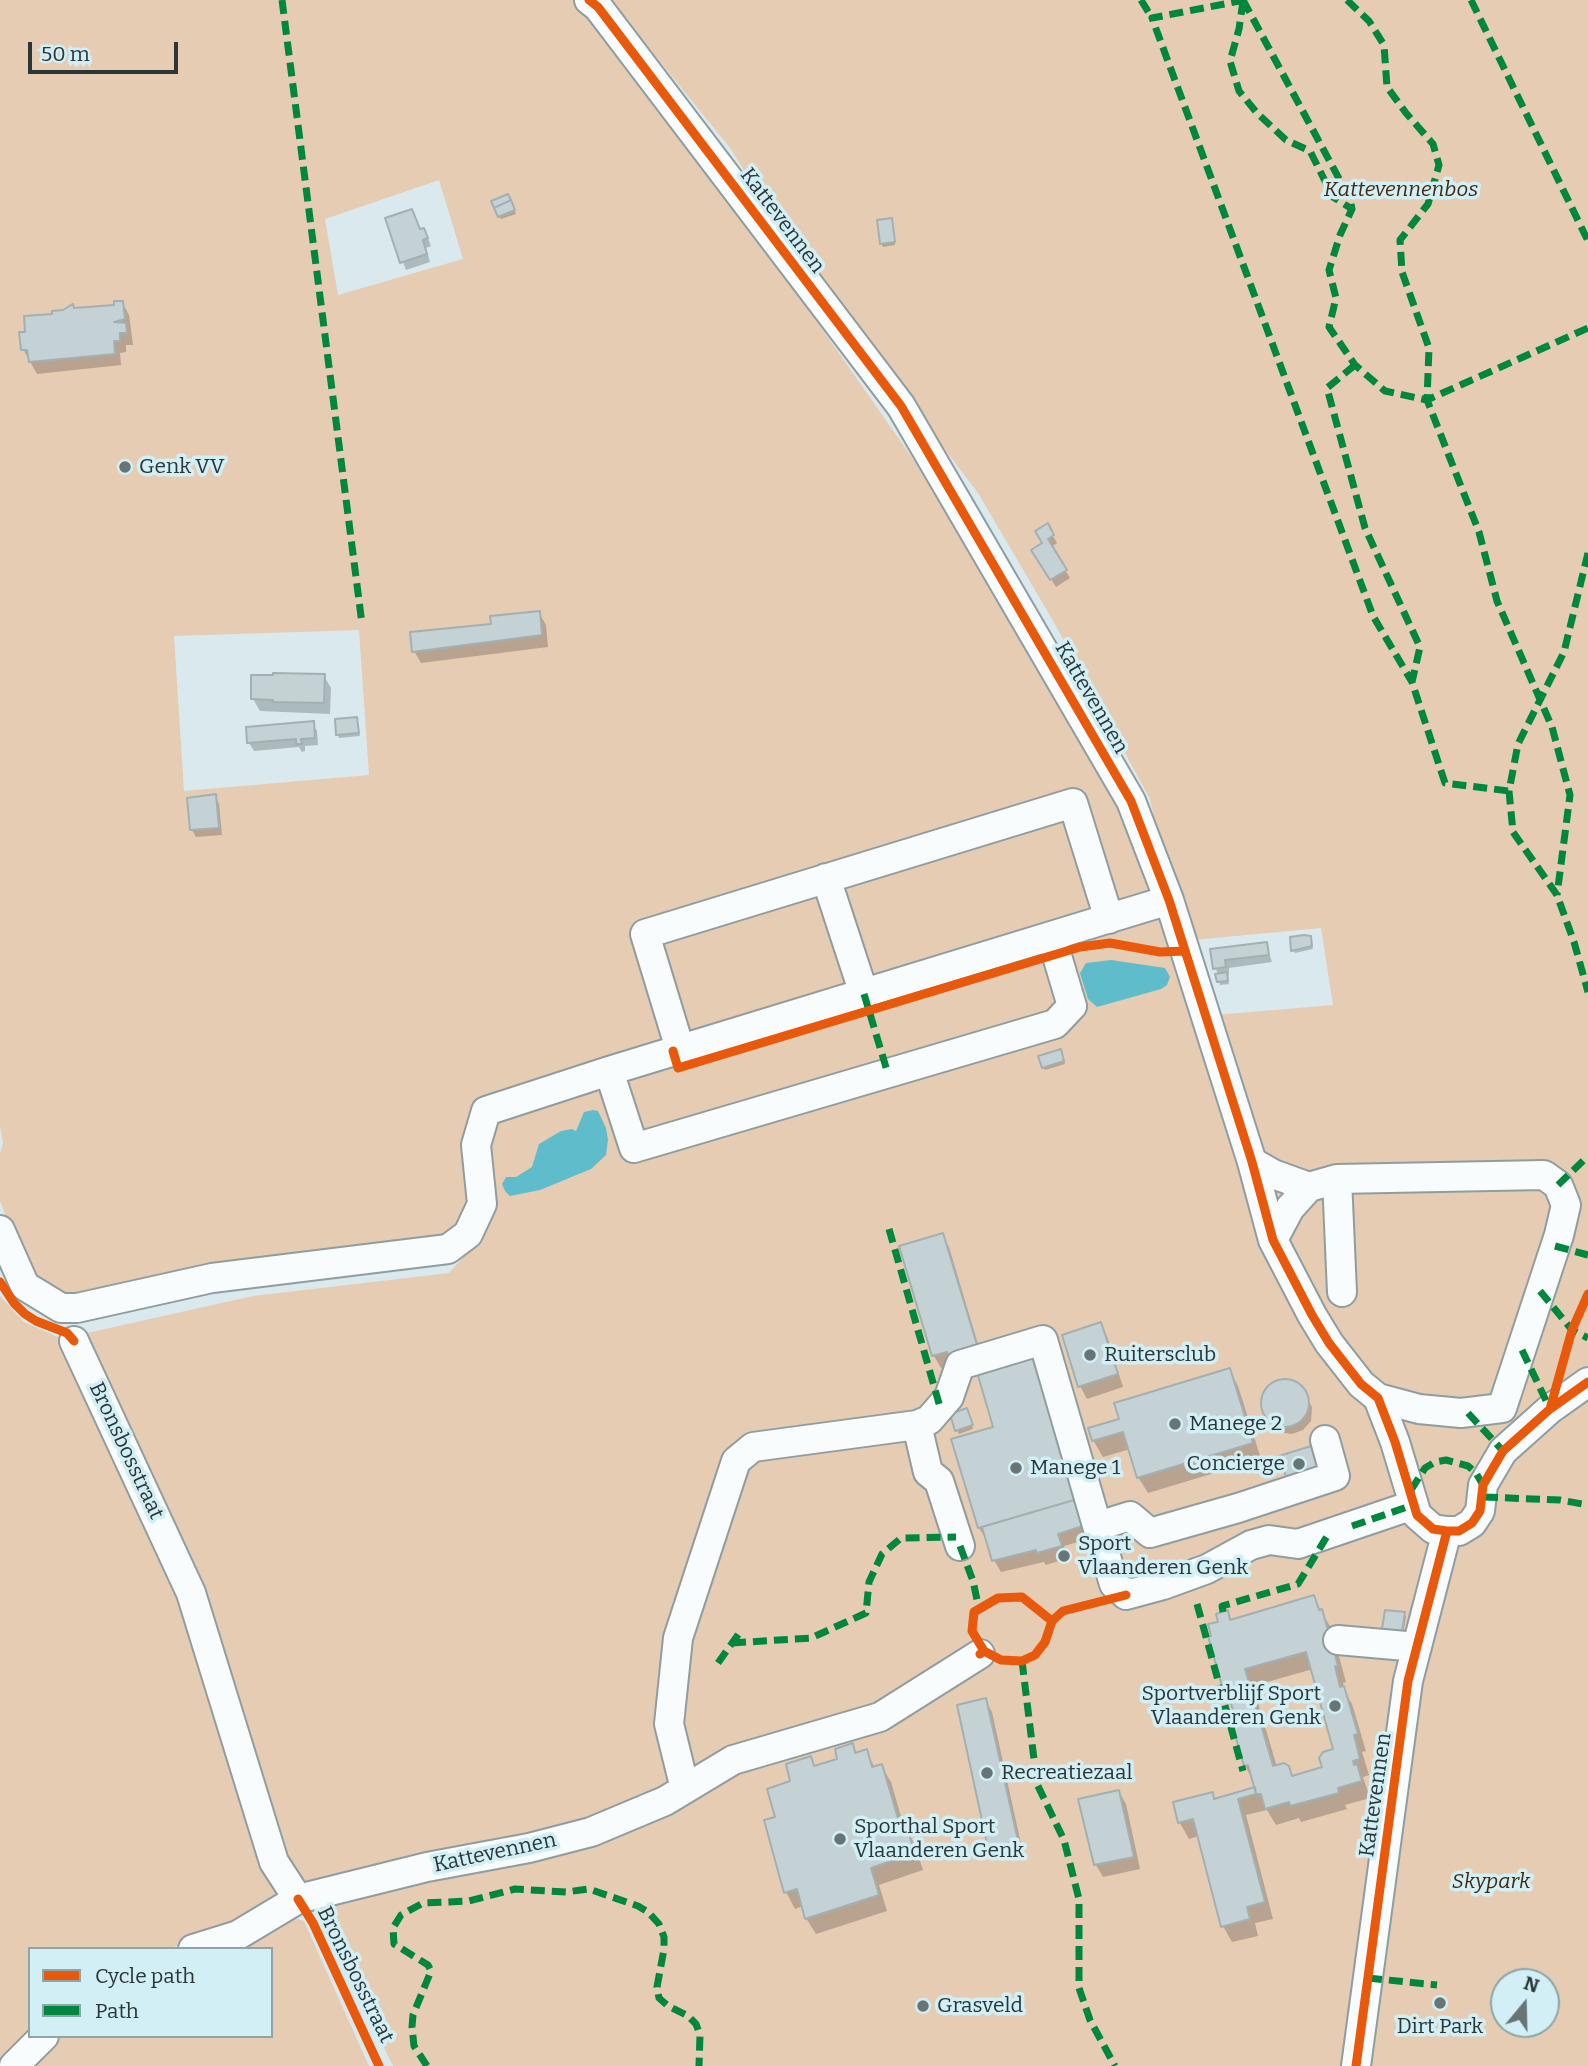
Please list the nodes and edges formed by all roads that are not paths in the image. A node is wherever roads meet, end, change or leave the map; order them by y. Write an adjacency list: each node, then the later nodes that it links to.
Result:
1 (589, 0): 3 (street, Kattevennen)
2 (826, 878): 4 (street); 6 (street); 7 (street)
3 (1169, 900): 4 (street); 9 (street, Kattevennen)
4 (1109, 919): 5 (street)
5 (1051, 936): 6 (street); 8 (street)
6 (864, 994): 7 (street)
7 (680, 1049): 8 (street)
8 (609, 1071): 12 (street)
9 (1252, 1162): 11 (street); 13 (street, Kattevennen)
10 (1338, 1180): 11 (street); 14 (street); 17 (street)
11 (1308, 1187): 13 (street)
12 (0, 1230)
13 (1273, 1240): 17 (street, Kattevennen)
14 (1342, 1292)
15 (74, 1340): 30 (street, Bronsbosstraat)
16 (1588, 1382): 23 (street)
17 (1378, 1398): 20 (street, Kattevennen)
18 (917, 1425): 22 (street); 25 (street); 29 (street)
19 (1325, 1440): 21 (street)
20 (1412, 1498): 23 (street); 24 (street)
21 (1238, 1508): 22 (street); 24 (street)
22 (1098, 1525): 24 (street)
23 (1447, 1531): 27 (street, Kattevennen)
24 (1251, 1545)
25 (960, 1546)
26 (1338, 1640): 27 (street)
27 (1417, 1647): 34 (street, Kattevennen)
28 (980, 1654): 29 (street, Kattevennen)
29 (685, 1789): 30 (street, Kattevennen)
30 (298, 1899): 31 (street, Kattevennen)
31 (199, 1947)
32 (42, 2038): 33 (street)
33 (14, 2066)
34 (1356, 2066)

